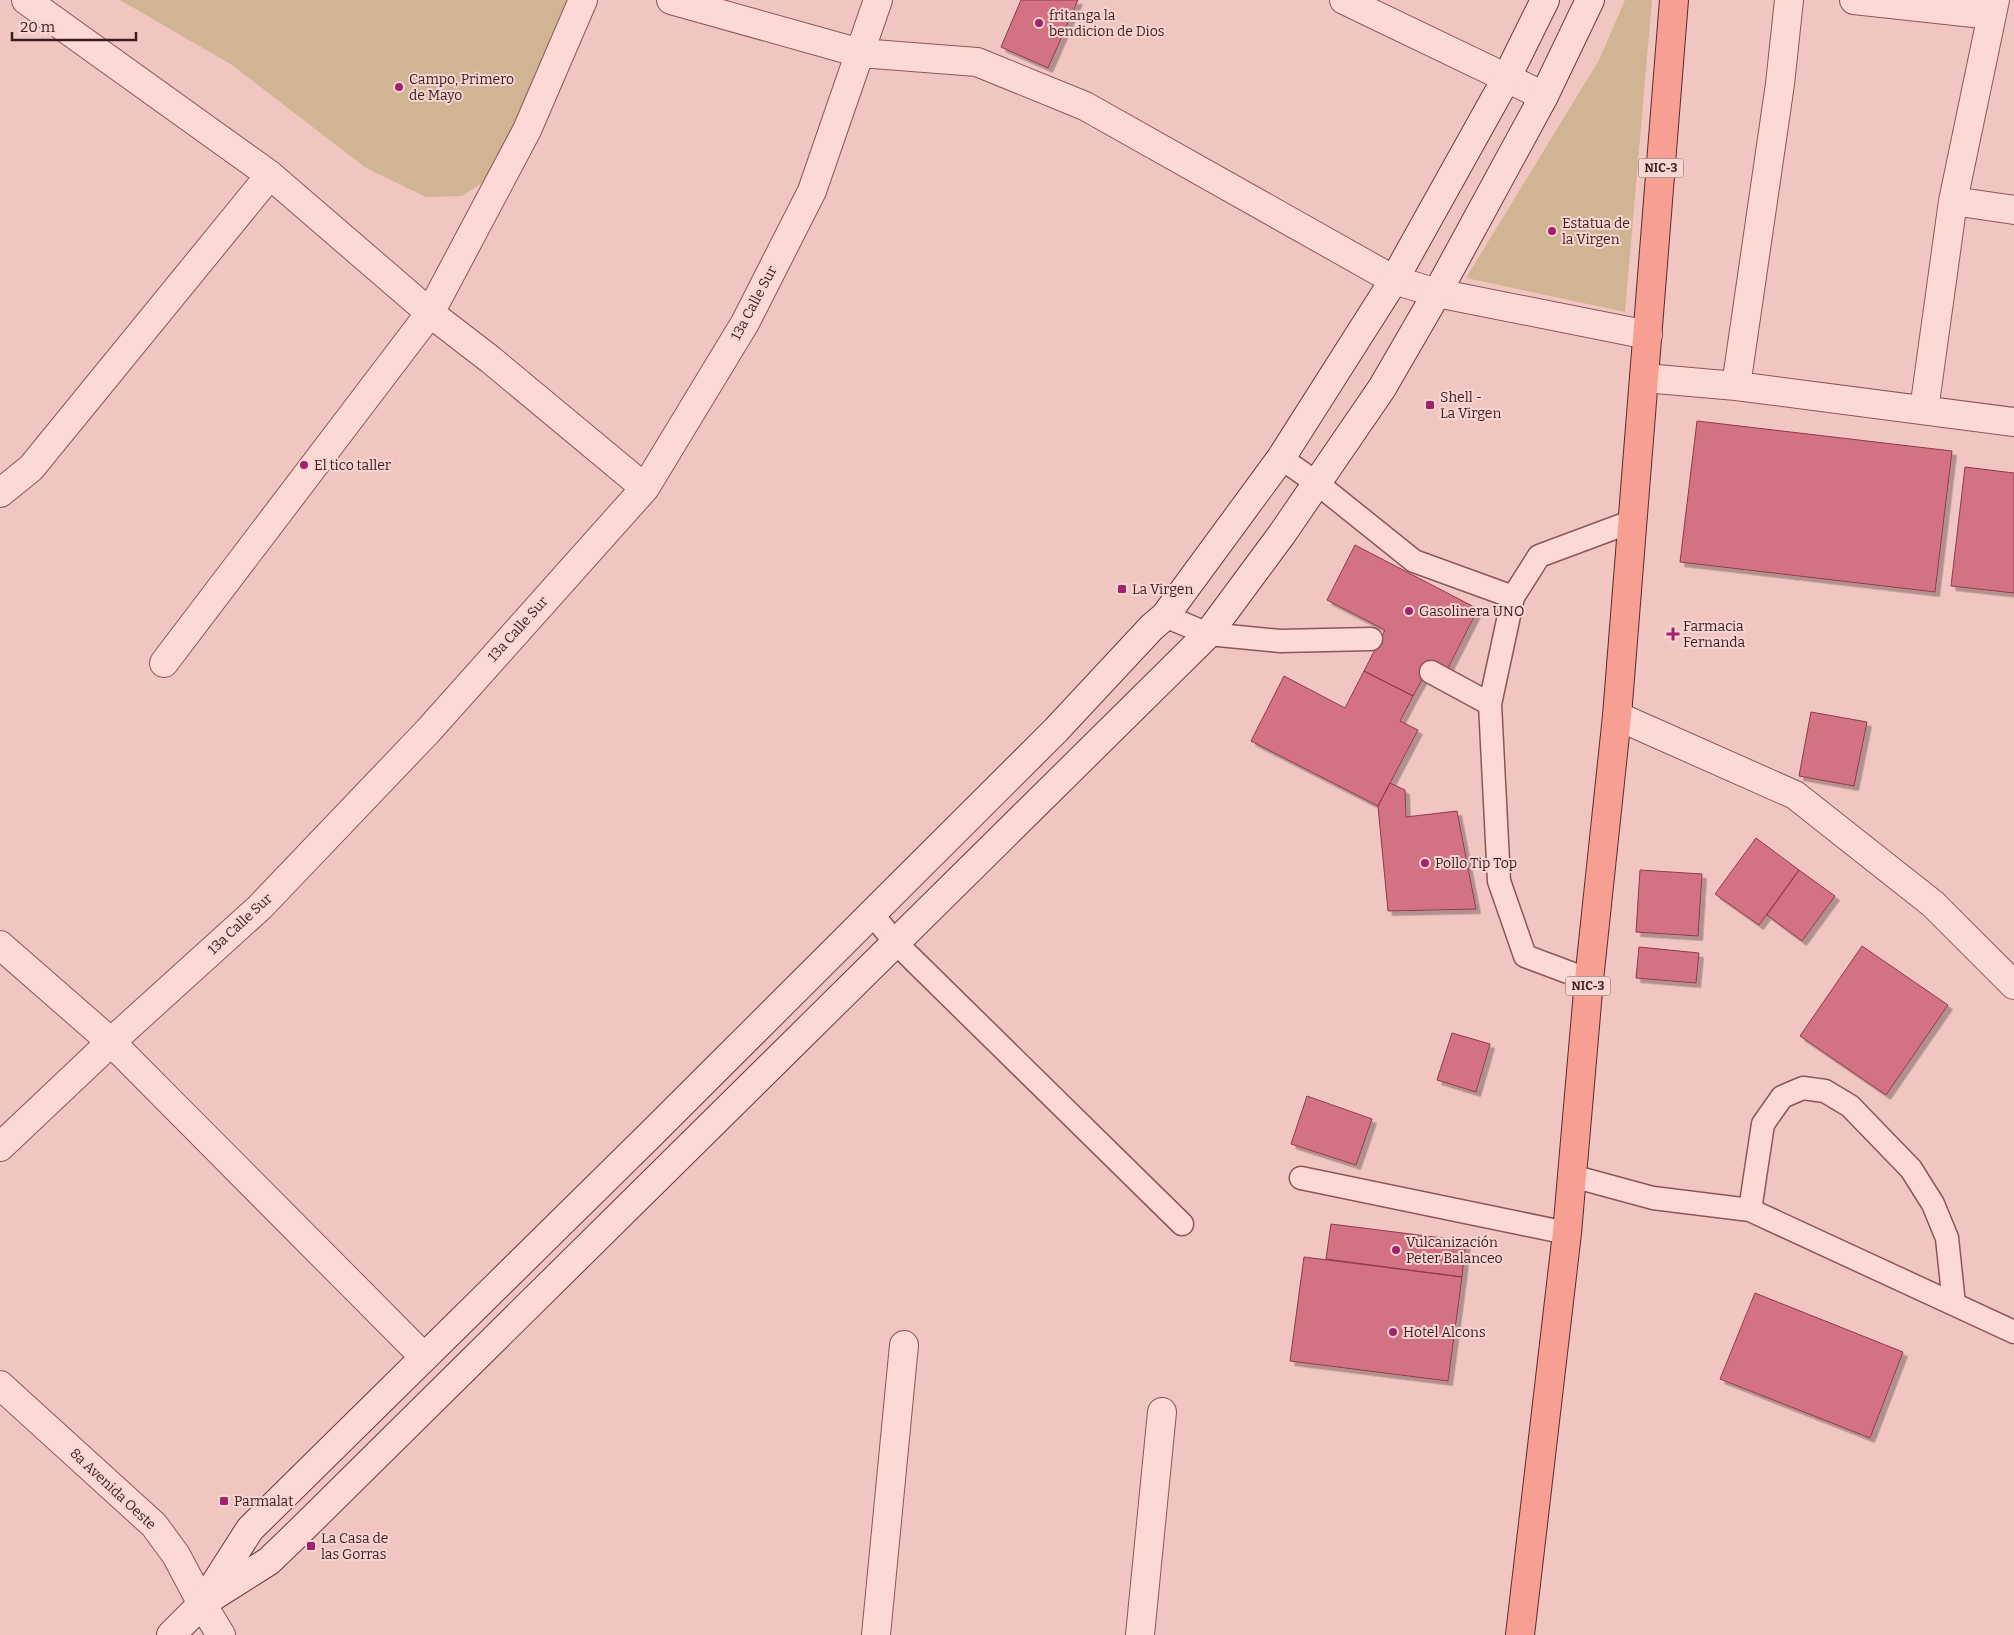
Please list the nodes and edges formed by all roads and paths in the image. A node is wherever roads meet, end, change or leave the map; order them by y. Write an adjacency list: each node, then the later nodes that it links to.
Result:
1 (26, 0): 15 (street)
2 (583, 0): 20 (street)
3 (671, 0): 12 (street)
4 (878, 0): 12 (street, 13a Calle Sur)
5 (1344, 0): 13 (street)
6 (1545, 0): 13 (street)
7 (1590, 0): 14 (street)
8 (1674, 0): 21 (main road, NIC-3)
9 (1789, 0): 23 (street)
10 (1854, 0): 11 (street)
11 (1994, 8): 16 (street)
12 (860, 52): 18 (street); 28 (street, 13a Calle Sur)
13 (1506, 79): 14 (street); 18 (street)
14 (1544, 96): 19 (street)
15 (270, 175): 20 (street); 29 (street)
16 (1953, 202): 17 (street); 24 (street)
17 (2014, 210)
18 (1394, 280): 19 (street); 26 (street)
19 (1437, 293): 21 (street); 27 (street)
20 (430, 313): 28 (street); 35 (street)
21 (1648, 335): 22 (main road, NIC-3)
22 (1645, 378): 23 (street); 30 (main road, NIC-3)
23 (1736, 386): 24 (street)
24 (1924, 410): 25 (street)
25 (2014, 422)
26 (1281, 458): 27 (lane); 32 (street)
27 (1318, 484): 31 (lane); 33 (street)
28 (645, 488): 44 (street, 13a Calle Sur)
29 (0, 493)
30 (1633, 521): 31 (lane); 38 (main road, NIC-3)
31 (1512, 597): 37 (lane)
32 (1165, 616): 33 (lane); 39 (street)
33 (1208, 634): 34 (lane); 40 (street)
34 (1371, 639)
35 (164, 664)
36 (1431, 672): 37 (lane)
37 (1490, 704): 42 (lane)
38 (1617, 716): 42 (main road, NIC-3); 43 (street)
39 (872, 914): 40 (lane); 54 (street)
40 (896, 943): 49 (lane); 57 (street)
41 (0, 945): 44 (street)
42 (1589, 980): 46 (main road, NIC-3)
43 (2014, 985)
44 (111, 1042): 45 (street, 13a Calle Sur); 54 (street)
45 (0, 1146)
46 (1572, 1176): 48 (lane); 50 (main road, NIC-3)
47 (1301, 1178): 50 (lane)
48 (1750, 1210): 51 (lane); 51 (lane)
49 (1182, 1224)
50 (1567, 1233): 62 (main road, NIC-3)
51 (1954, 1304): 52 (lane)
52 (2014, 1332)
53 (904, 1346): 60 (street)
54 (424, 1357): 57 (street)
55 (0, 1385): 57 (street, 8a Avenida Oeste)
56 (1162, 1412): 61 (street)
57 (202, 1604): 58 (street); 59 (street, 8a Avenida Oeste)
58 (171, 1635)
59 (221, 1635)
60 (876, 1635)
61 (1140, 1635)
62 (1520, 1635)

